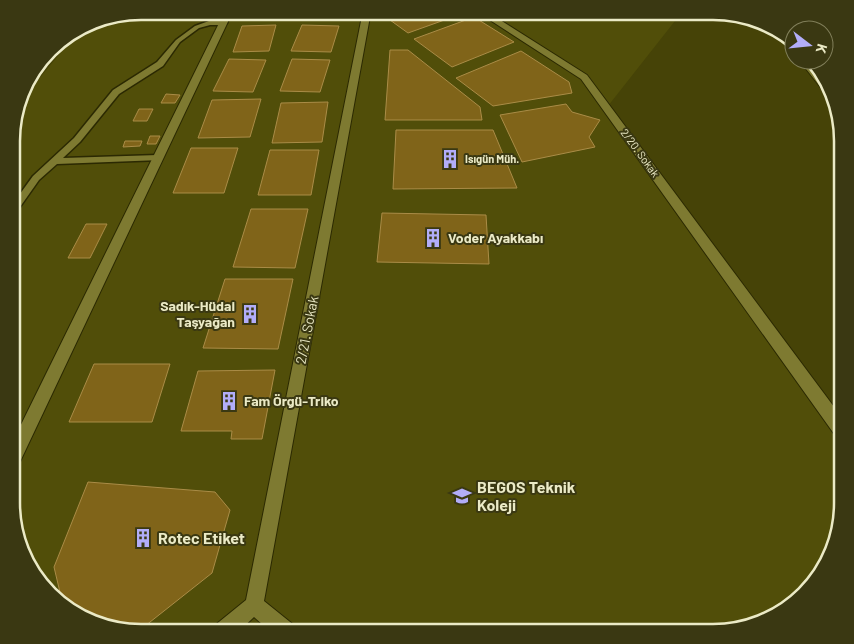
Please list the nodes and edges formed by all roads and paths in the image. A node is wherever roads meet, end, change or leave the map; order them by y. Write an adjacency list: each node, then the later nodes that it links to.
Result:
1 (218, 20): 6 (lane)
2 (225, 20): 5 (street)
3 (365, 20): 10 (street, 2/21. Sokak)
4 (494, 20): 8 (street, 2/20. Sokak)
5 (158, 158): 6 (lane); 9 (street)
6 (55, 161): 7 (lane)
7 (20, 201)
8 (834, 422)
9 (20, 443)
10 (254, 605): 11 (street); 12 (street)
11 (230, 624)
12 (278, 624)

